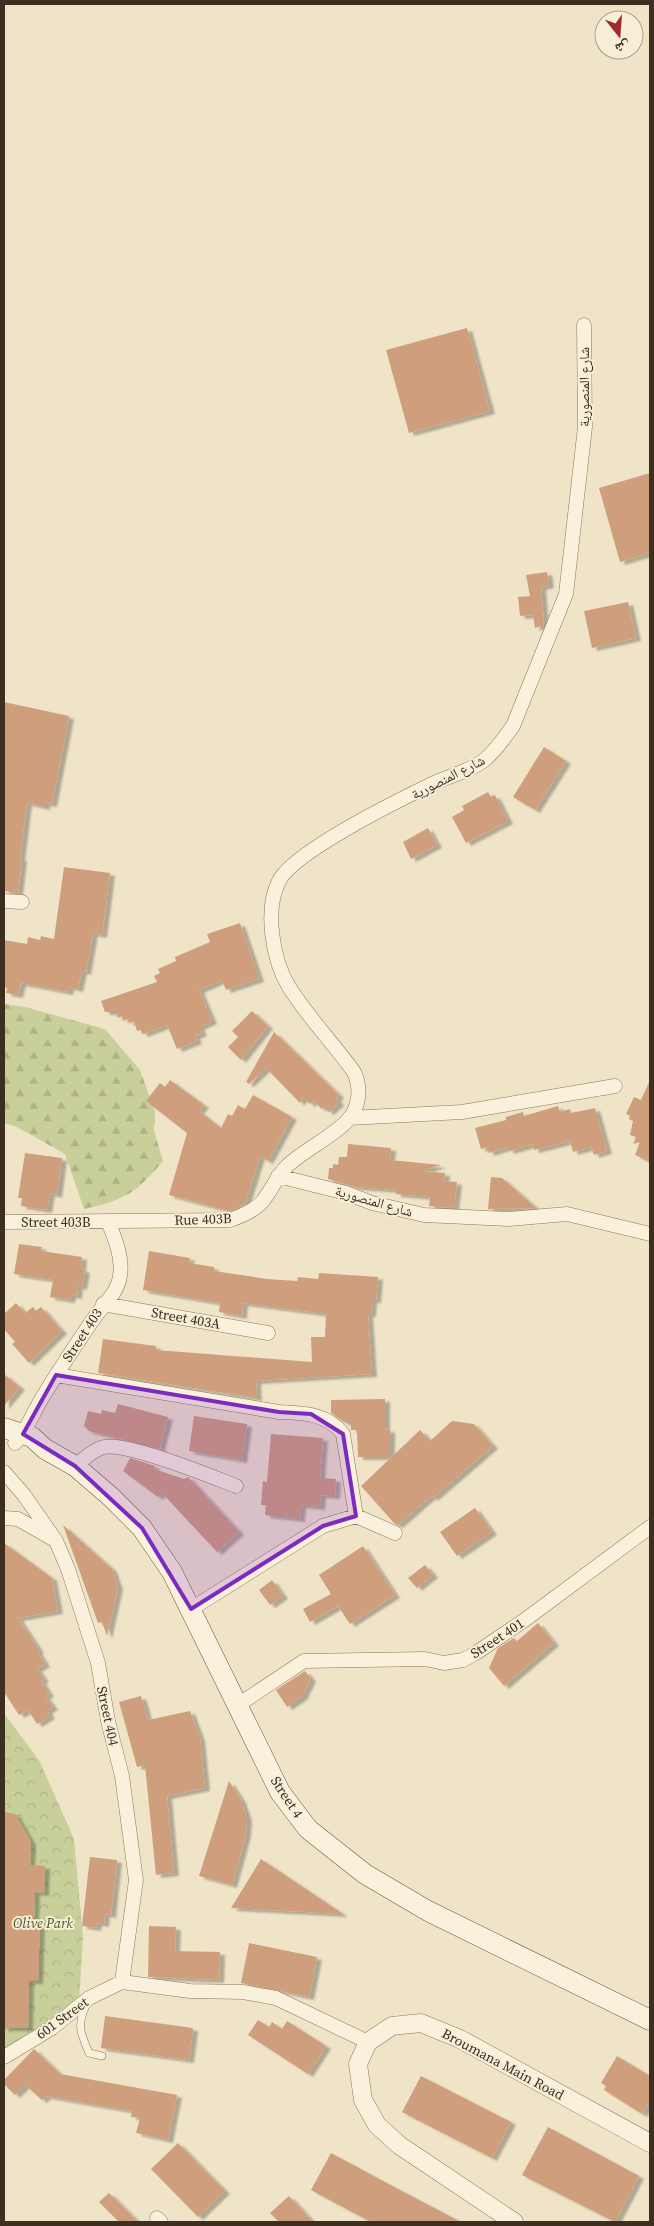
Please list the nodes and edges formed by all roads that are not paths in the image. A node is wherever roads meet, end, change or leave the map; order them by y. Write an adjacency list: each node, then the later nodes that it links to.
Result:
1 (584, 325): 5 (street, شارع المنصورية)
2 (4, 901): 3 (street)
3 (22, 902)
4 (615, 1086): 5 (street)
5 (349, 1118): 6 (street, شارع المنصورية)
6 (278, 1176): 7 (street, Rue 403B); 9 (street, شارع المنصورية)
7 (108, 1221): 8 (street, Street 403B); 10 (street, Street 403)
8 (4, 1222)
9 (650, 1234)
10 (103, 1304): 11 (street, Street 403A); 12 (street, Street 403)
11 (268, 1333)
12 (56, 1375): 13 (street, Street 403); 17 (street)
13 (11, 1436): 14 (main road, Street 4)
14 (75, 1466): 16 (street); 22 (main road, Street 4)
15 (4, 1472): 21 (street, Street 404)
16 (236, 1486)
17 (356, 1516): 20 (street); 22 (street)
18 (4, 1518): 21 (street)
19 (650, 1527): 23 (street, Street 401)
20 (395, 1533)
21 (56, 1541): 24 (street, Street 404)
22 (191, 1609): 23 (main road, Street 4)
23 (238, 1705): 26 (main road, Street 4)
24 (122, 1982): 25 (street, 601 Street); 27 (street)
25 (89, 1998): 28 (lane); 29 (street, 601 Street)
26 (650, 2020)
27 (368, 2042): 30 (street, Broumana Main Road); 31 (street)
28 (102, 2056)
29 (4, 2057)
30 (650, 2143)
31 (514, 2222)

